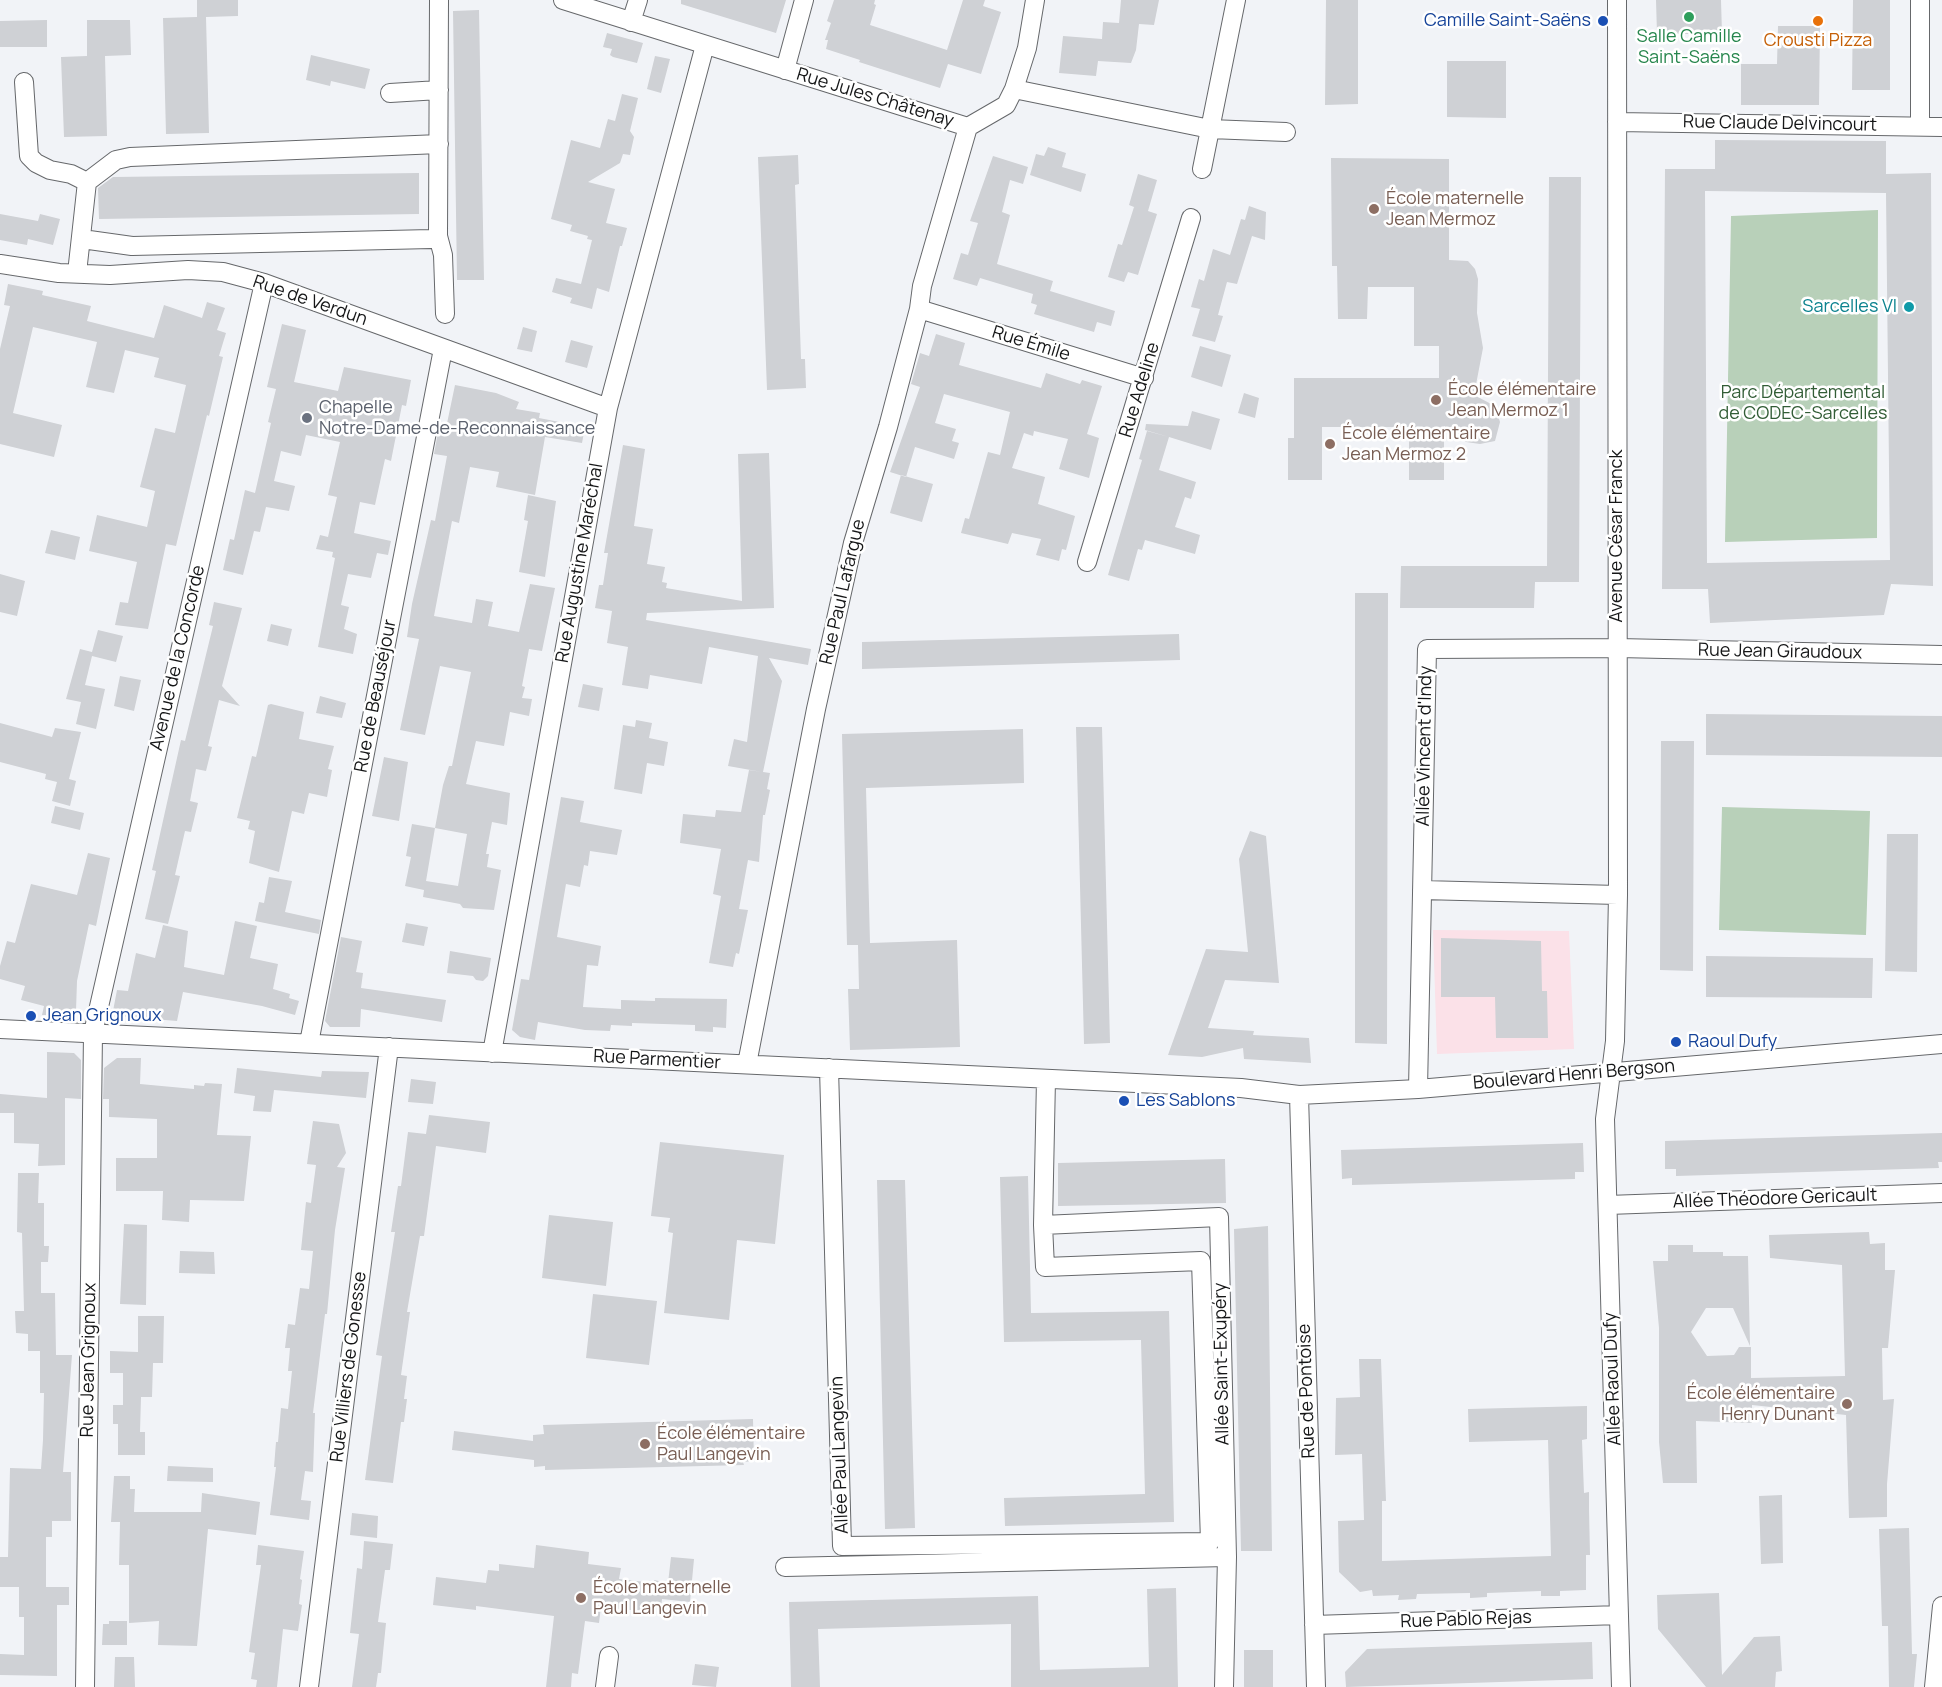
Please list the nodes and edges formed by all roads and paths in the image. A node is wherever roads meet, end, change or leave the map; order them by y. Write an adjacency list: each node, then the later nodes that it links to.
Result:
1 (439, 0): 14 (street)
2 (563, 0): 9 (street, Rue Jules Châtenay)
3 (638, 0): 9 (street)
4 (804, 0): 11 (street)
5 (1035, 0): 13 (street)
6 (1236, 0): 20 (street)
7 (1617, 0): 16 (street, Avenue César Franck)
8 (1920, 0): 17 (street)
9 (631, 22): 10 (street, Rue Jules Châtenay)
10 (705, 45): 11 (street, Rue Jules Châtenay); 35 (street, Rue Augustine Maréchal)
11 (785, 70): 18 (street, Rue Jules Châtenay)
12 (24, 82): 24 (street)
13 (1014, 89): 18 (street, Rue Jules Châtenay); 20 (street)
14 (440, 90): 15 (street); 22 (street)
15 (390, 93)
16 (1617, 122): 17 (street, Rue Claude Delvincourt); 37 (street, Avenue César Franck)
17 (1920, 126): 19 (street, Rue Claude Delvincourt)
18 (968, 127): 31 (street, Rue Paul Lafargue)
19 (1942, 127)
20 (1210, 129): 21 (street); 23 (street)
21 (1286, 132)
22 (440, 144): 24 (street); 26 (street)
23 (1202, 169)
24 (87, 182): 27 (street)
25 (1191, 218): 34 (street, Rue Adeline)
26 (438, 236): 27 (street); 32 (street)
27 (82, 239): 29 (street)
28 (0, 264): 29 (street, Rue de Verdun)
29 (77, 273): 30 (street, Rue de Verdun)
30 (264, 283): 33 (street, Rue de Verdun); 42 (street, Avenue de la Concorde)
31 (919, 309): 34 (street, Rue Émile); 47 (street, Rue Paul Lafargue)
32 (445, 314)
33 (442, 349): 35 (street, Rue de Verdun); 43 (street, Rue de Beauséjour)
34 (1143, 378): 36 (street, Rue Adeline)
35 (608, 408): 46 (street, Rue Augustine Maréchal)
36 (1087, 562)
37 (1618, 648): 38 (street, Rue Jean Giraudoux); 39 (street, Allée Vincent d'Indy); 40 (street, Avenue César Franck)
38 (1942, 655)
39 (1422, 890): 40 (street); 51 (street, Allée Vincent d'Indy)
40 (1618, 895): 49 (street, Avenue César Franck)
41 (0, 1029): 42 (street, Rue Parmentier)
42 (93, 1033): 43 (street, Rue Parmentier); 64 (street, Rue Jean Grignoux)
43 (309, 1043): 45 (street, Rue Parmentier)
44 (1942, 1044): 49 (street, Boulevard Henri Bergson)
45 (389, 1047): 46 (street, Rue Parmentier); 65 (street, Rue Villiers de Gonesse)
46 (492, 1053): 47 (street, Rue Parmentier)
47 (747, 1064): 48 (street, Rue Parmentier)
48 (829, 1068): 50 (street, Rue Parmentier); 56 (street, Allée Paul Langevin)
49 (1610, 1071): 51 (street, Boulevard Henri Bergson); 54 (street, Allée Raoul Dufy)
50 (1046, 1079): 52 (street, Rue Parmentier); 55 (street, Allée Saint-Exupéry)
51 (1419, 1089): 52 (street, Boulevard Henri Bergson)
52 (1306, 1095): 61 (street, Rue de Pontoise)
53 (1942, 1193): 54 (street, Allée Théodore Gericault)
54 (1608, 1205): 60 (street, Allée Raoul Dufy)
55 (1043, 1225): 56 (street, Allée Saint-Exupéry); 57 (street, Allée Saint-Exupéry)
56 (1210, 1542)
57 (1227, 1557): 58 (street); 67 (street, Allée Saint-Exupéry)
58 (785, 1567)
59 (1942, 1606): 63 (street)
60 (1619, 1615): 61 (street, Rue Pablo Rejas); 69 (street, Allée Raoul Dufy)
61 (1314, 1625): 68 (street, Rue de Pontoise)
62 (609, 1656): 66 (street)
63 (1940, 1659): 70 (street)
64 (85, 1687)
65 (309, 1687)
66 (605, 1687)
67 (1224, 1687)
68 (1316, 1687)
69 (1621, 1687)
70 (1934, 1687)

